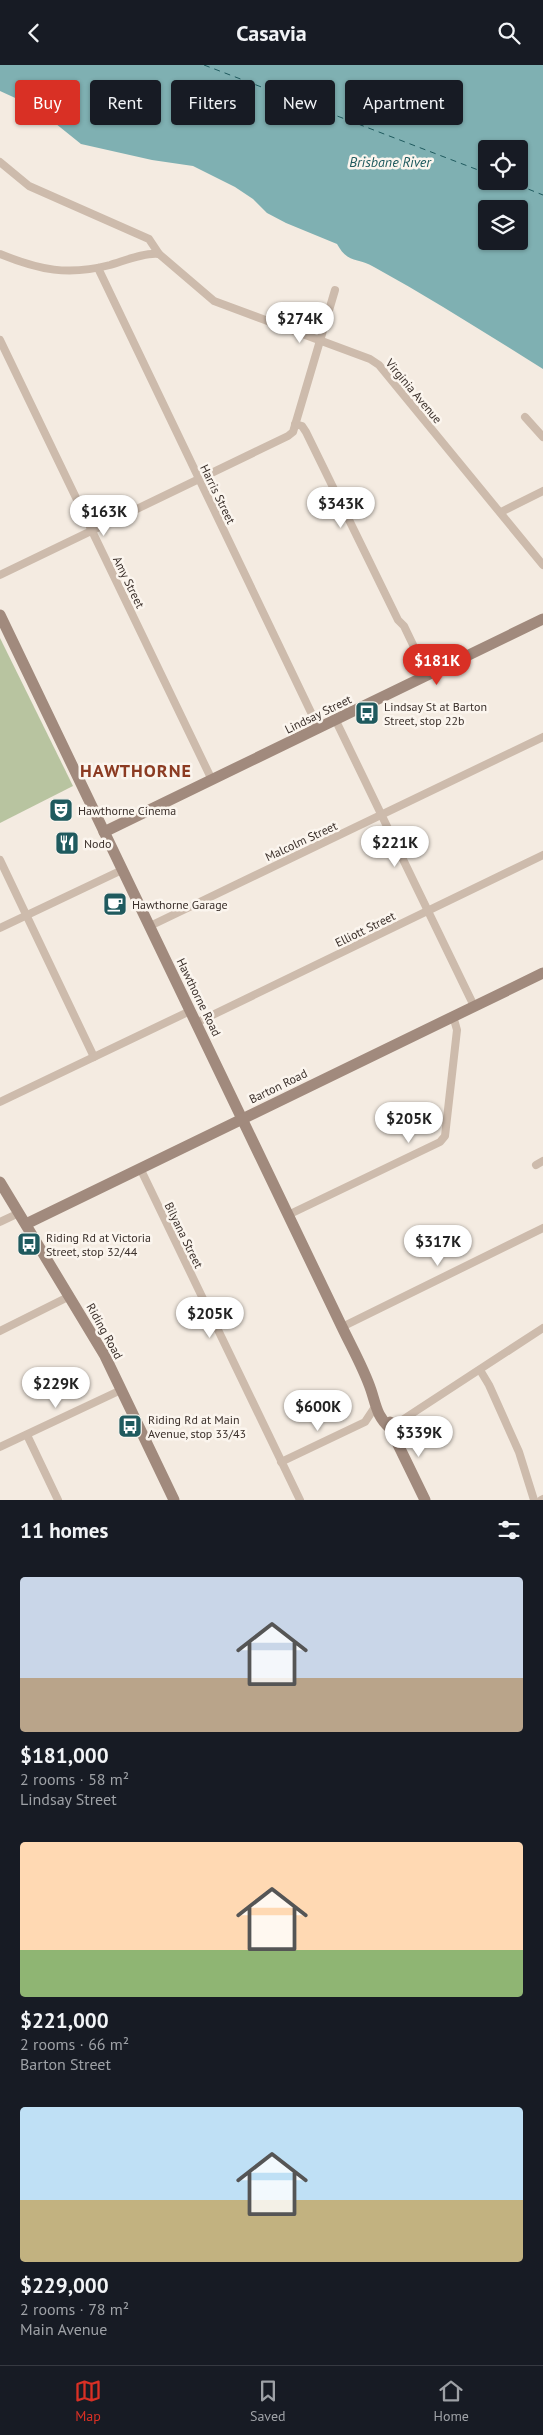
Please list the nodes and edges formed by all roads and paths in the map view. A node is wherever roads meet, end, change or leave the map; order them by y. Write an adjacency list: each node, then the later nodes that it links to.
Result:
1 (0, 162): 3 (street, Virginia Avenue)
2 (0, 254): 4 (street)
3 (159, 254): 4 (street); 6 (street, Virginia Avenue)
4 (98, 268): 11 (street, Harris Street)
5 (335, 290): 6 (street)
6 (321, 339): 9 (street); 13 (street, Virginia Avenue)
7 (0, 340): 14 (street, Amy Street)
8 (526, 417): 10 (street)
9 (295, 424): 11 (street); 19 (street)
10 (543, 437)
11 (198, 479): 14 (street); 21 (street, Harris Street)
12 (543, 491): 13 (street)
13 (500, 513): 15 (street, Virginia Avenue)
14 (92, 531): 16 (street); 23 (street, Amy Street)
15 (543, 565)
16 (0, 575)
17 (0, 615): 25 (street, Hawthorne Road)
18 (543, 619): 19 (street, Lindsay Street)
19 (428, 676): 20 (street, Lindsay Street)
20 (336, 721): 21 (street, Lindsay Street); 24 (street)
21 (319, 729): 23 (street, Lindsay Street)
22 (543, 737): 24 (street, Malcolm Street)
23 (212, 780): 25 (street, Lindsay Street)
24 (382, 815): 29 (street); 31 (street, Malcolm Street)
25 (104, 832): 28 (street, Hawthorne Road)
26 (543, 855): 29 (street, Elliott Street)
27 (0, 861): 30 (street)
28 (122, 870): 30 (street); 31 (street, Hawthorne Road)
29 (428, 911): 34 (street); 37 (street, Elliott Street)
30 (26, 915): 32 (street); 38 (street)
31 (150, 926): 35 (street, Hawthorne Road)
32 (0, 928)
33 (543, 973): 34 (street, Barton Road)
34 (474, 1006): 36 (street, Barton Road)
35 (190, 1011): 37 (street, Hawthorne Road); 38 (street)
36 (453, 1016): 40 (street, Barton Road); 44 (street)
37 (196, 1023): 40 (street, Hawthorne Road)
38 (94, 1057): 39 (street)
39 (0, 1102)
40 (242, 1119): 41 (street, Barton Road); 44 (street, Hawthorne Road)
41 (140, 1168): 46 (street, Barton Road); 59 (street, Bilyana Street)
42 (0, 1182): 43 (street, Riding Road)
43 (19, 1213): 45 (street); 46 (street, Riding Road)
44 (288, 1215): 49 (street, Hawthorne Road)
45 (0, 1222)
46 (26, 1224): 48 (street, Riding Road)
47 (543, 1228): 49 (street)
48 (70, 1296): 51 (street); 53 (street, Riding Road)
49 (342, 1327): 54 (street, Hawthorne Road)
50 (543, 1328): 52 (street)
51 (0, 1331)
52 (480, 1369): 56 (street); 64 (street)
53 (121, 1390): 57 (street); 61 (street, Riding Road)
54 (372, 1392): 55 (street, Hawthorne Road); 56 (street, Hawthorne Road)
55 (375, 1407): 56 (street, Hawthorne Road); 59 (street)
56 (390, 1428): 63 (street, Hawthorne Road)
57 (27, 1435): 58 (street); 60 (street)
58 (0, 1447)
59 (281, 1462): 62 (street, Bilyana Street)
60 (58, 1500)
61 (174, 1500)
62 (300, 1500)
63 (425, 1500)
64 (534, 1500)

